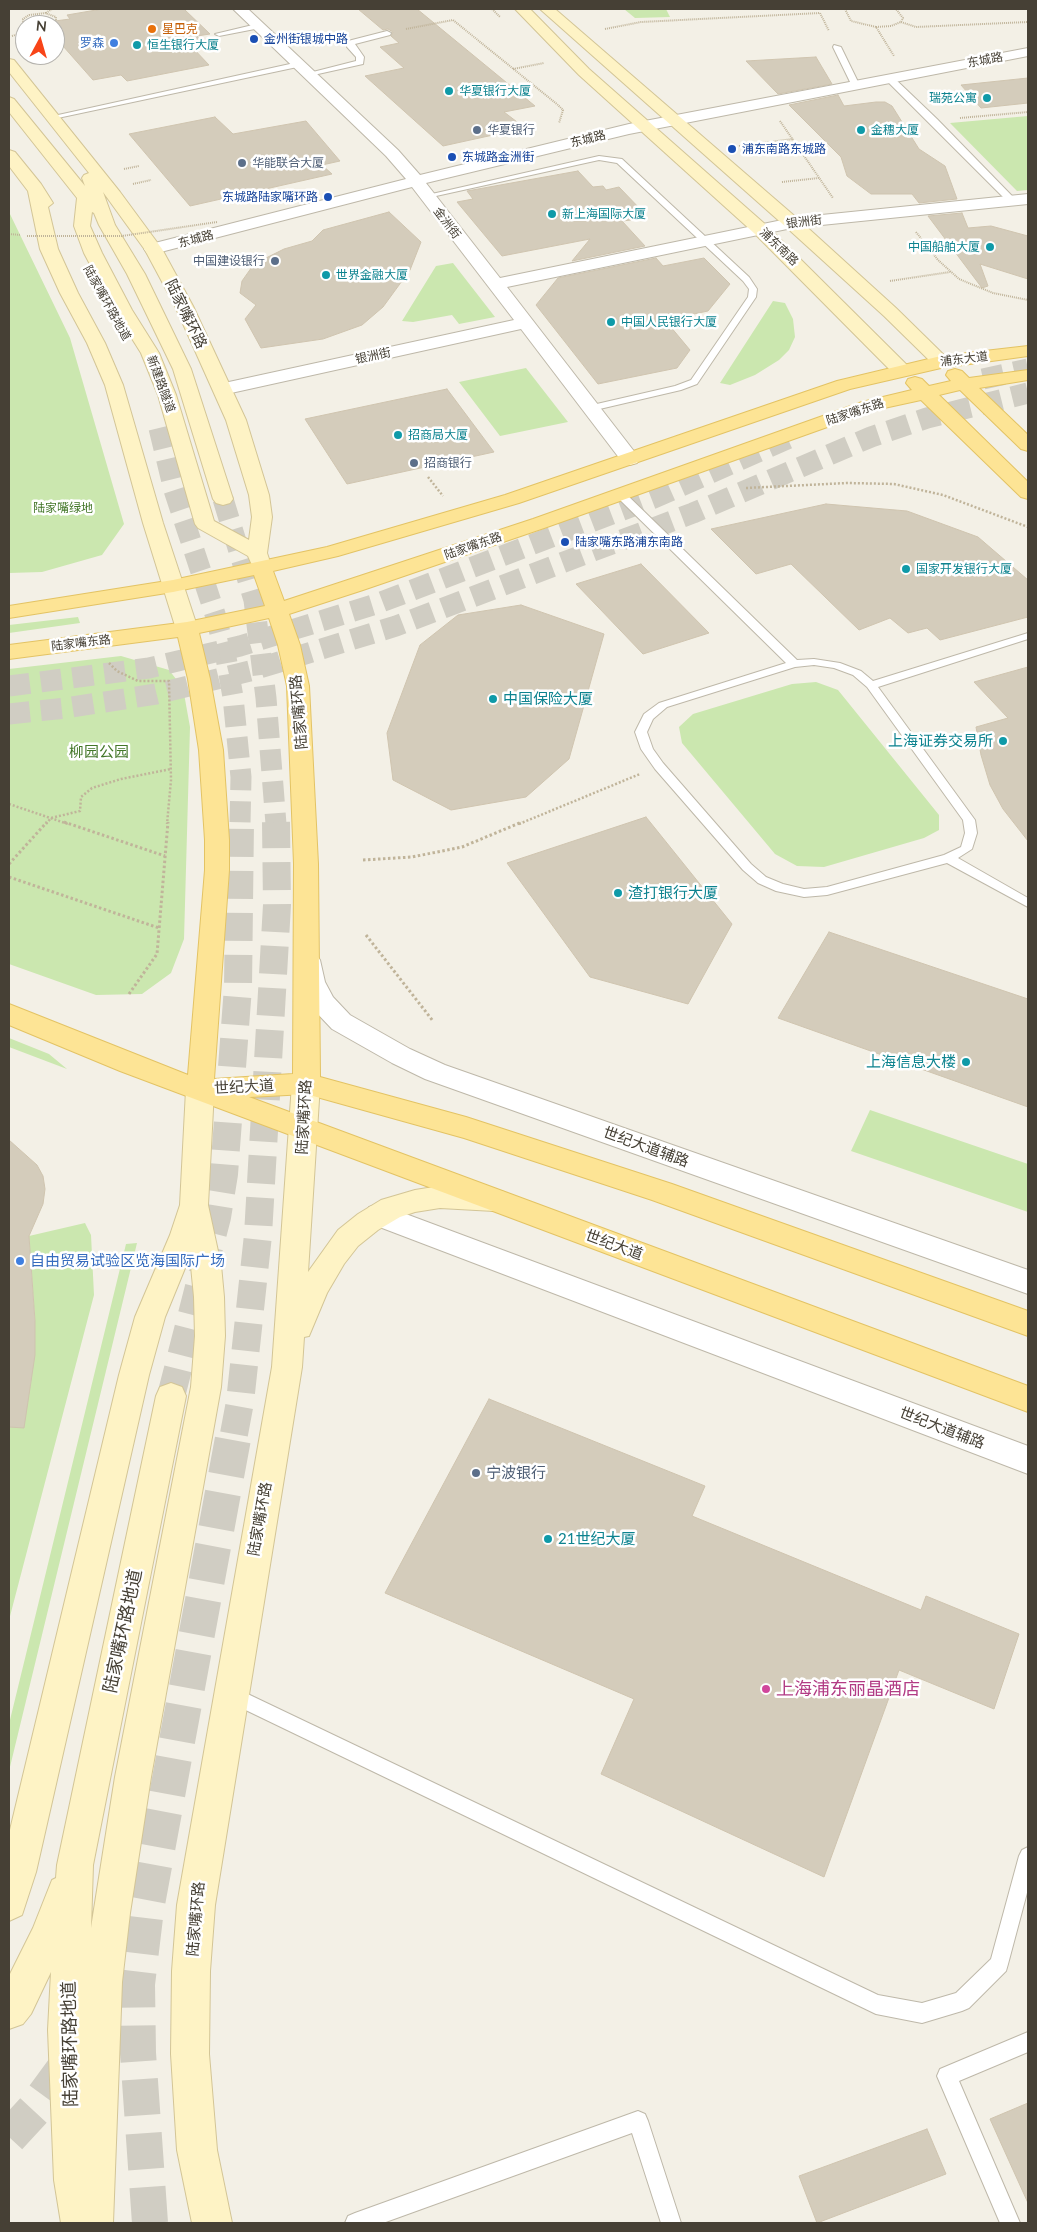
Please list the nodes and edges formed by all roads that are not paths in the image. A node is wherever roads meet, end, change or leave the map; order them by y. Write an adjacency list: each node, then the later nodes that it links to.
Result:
1 (240, 9): 4 (street, 金洲街)
2 (522, 9): 16 (main road, 浦东南路)
3 (547, 9): 15 (main road, 浦东南路)
4 (257, 26): 6 (lane); 10 (street, 金洲街)
5 (387, 33): 10 (lane)
6 (219, 34)
7 (837, 48): 12 (lane)
8 (1028, 52): 11 (street, 东城路)
9 (9, 63): 14 (main road, 陆家嘴环路)
10 (304, 69): 14 (lane); 19 (street, 金洲街)
11 (890, 79): 12 (street, 东城路); 23 (lane)
12 (856, 86): 15 (street, 东城路)
13 (9, 102): 22 (main road)
14 (53, 117): 17 (main road, 陆家嘴环路)
15 (676, 120): 16 (street, 东城路); 24 (main road, 浦东南路)
16 (646, 126): 19 (street, 东城路); 26 (main road, 浦东南路)
17 (67, 134): 25 (main road, 陆家嘴环路); 28 (main road, 陆家嘴环路)
18 (9, 155): 20 (main road)
19 (416, 181): 21 (street, 金洲街); 28 (street, 东城路)
20 (35, 187): 39 (main road, 陆家嘴环路地道); 46 (main road)
21 (427, 196): 27 (lane); 29 (street, 金洲街)
22 (86, 198): 25 (main road); 45 (main road, 新建路隧道)
23 (1020, 200): 24 (street, 银洲街)
24 (792, 223): 26 (street, 银洲街); 32 (main road, 浦东南路)
25 (107, 224): 44 (main road, 陆家嘴环路)
26 (760, 229): 27 (street, 银洲街); 33 (main road, 浦东南路)
27 (704, 241): 29 (street, 银洲街); 38 (lane)
28 (153, 249): 36 (main road, 陆家嘴环路)
29 (495, 284): 30 (street, 金洲街)
30 (525, 323): 36 (street, 银洲街); 38 (street, 金洲街)
31 (1028, 351): 32 (main road, 浦东大道)
32 (941, 362): 33 (main road, 浦东大道); 35 (main road, 浦东南路)
33 (901, 370): 37 (main road, 浦东南路); 41 (main road, 陆家嘴东路)
34 (1028, 375): 35 (main road, 浦东大道)
35 (964, 384): 37 (main road, 浦东大道); 40 (main road, 浦东南路)
36 (222, 389): 45 (main road, 陆家嘴环路)
37 (924, 392): 42 (main road, 浦东南路); 43 (main road, 陆家嘴东路)
38 (591, 408): 41 (street, 金洲街)
39 (159, 428)
40 (1028, 445)
41 (630, 459): 45 (main road, 陆家嘴东路)
42 (1028, 493)
43 (620, 494): 47 (main road, 陆家嘴东路); 52 (lane)
44 (223, 499)
45 (260, 560): 46 (main road, 陆家嘴东路); 47 (main road, 陆家嘴环路)
46 (173, 586): 48 (main road, 陆家嘴东路); 49 (main road)
47 (278, 610): 49 (main road, 陆家嘴东路); 56 (main road, 陆家嘴环路)
48 (9, 612)
49 (187, 629): 51 (main road, 陆家嘴东路); 59 (main road)
50 (1028, 636): 53 (lane)
51 (9, 652)
52 (794, 664): 53 (lane); 54 (lane)
53 (871, 685): 54 (lane)
54 (948, 858): 55 (lane)
55 (1028, 903)
56 (306, 958): 58 (main road, 陆家嘴环路); 64 (street, 世纪大道辅路)
57 (9, 1014): 59 (main road, 世纪大道)
58 (306, 1084): 59 (main road, 世纪大道); 60 (main road, 陆家嘴环路); 65 (main road, 世纪大道)
59 (200, 1090): 60 (main road, 世纪大道); 62 (main road)
60 (304, 1128): 61 (main road, 世纪大道); 66 (main road, 陆家嘴环路)
61 (496, 1200): 63 (main road); 68 (main road, 世纪大道)
62 (194, 1205): 73 (main road); 77 (main road)
63 (379, 1215): 66 (main road); 69 (street, 世纪大道辅路)
64 (1028, 1282)
65 (1028, 1324)
66 (287, 1367): 70 (main road, 陆家嘴环路)
67 (171, 1396): 72 (main road, 陆家嘴环路地道)
68 (1028, 1399)
69 (1028, 1460)
70 (230, 1694): 71 (lane); 78 (main road, 陆家嘴环路)
71 (1028, 1856)
72 (75, 1865): 74 (main road, 陆家嘴环路地道); 76 (main road, 陆家嘴环路地道)
73 (9, 1902)
74 (9, 2010)
75 (1028, 2042): 81 (lane)
76 (81, 2223)
77 (94, 2223)
78 (212, 2223)
79 (355, 2223): 80 (lane)
80 (671, 2223)
81 (1010, 2223)

